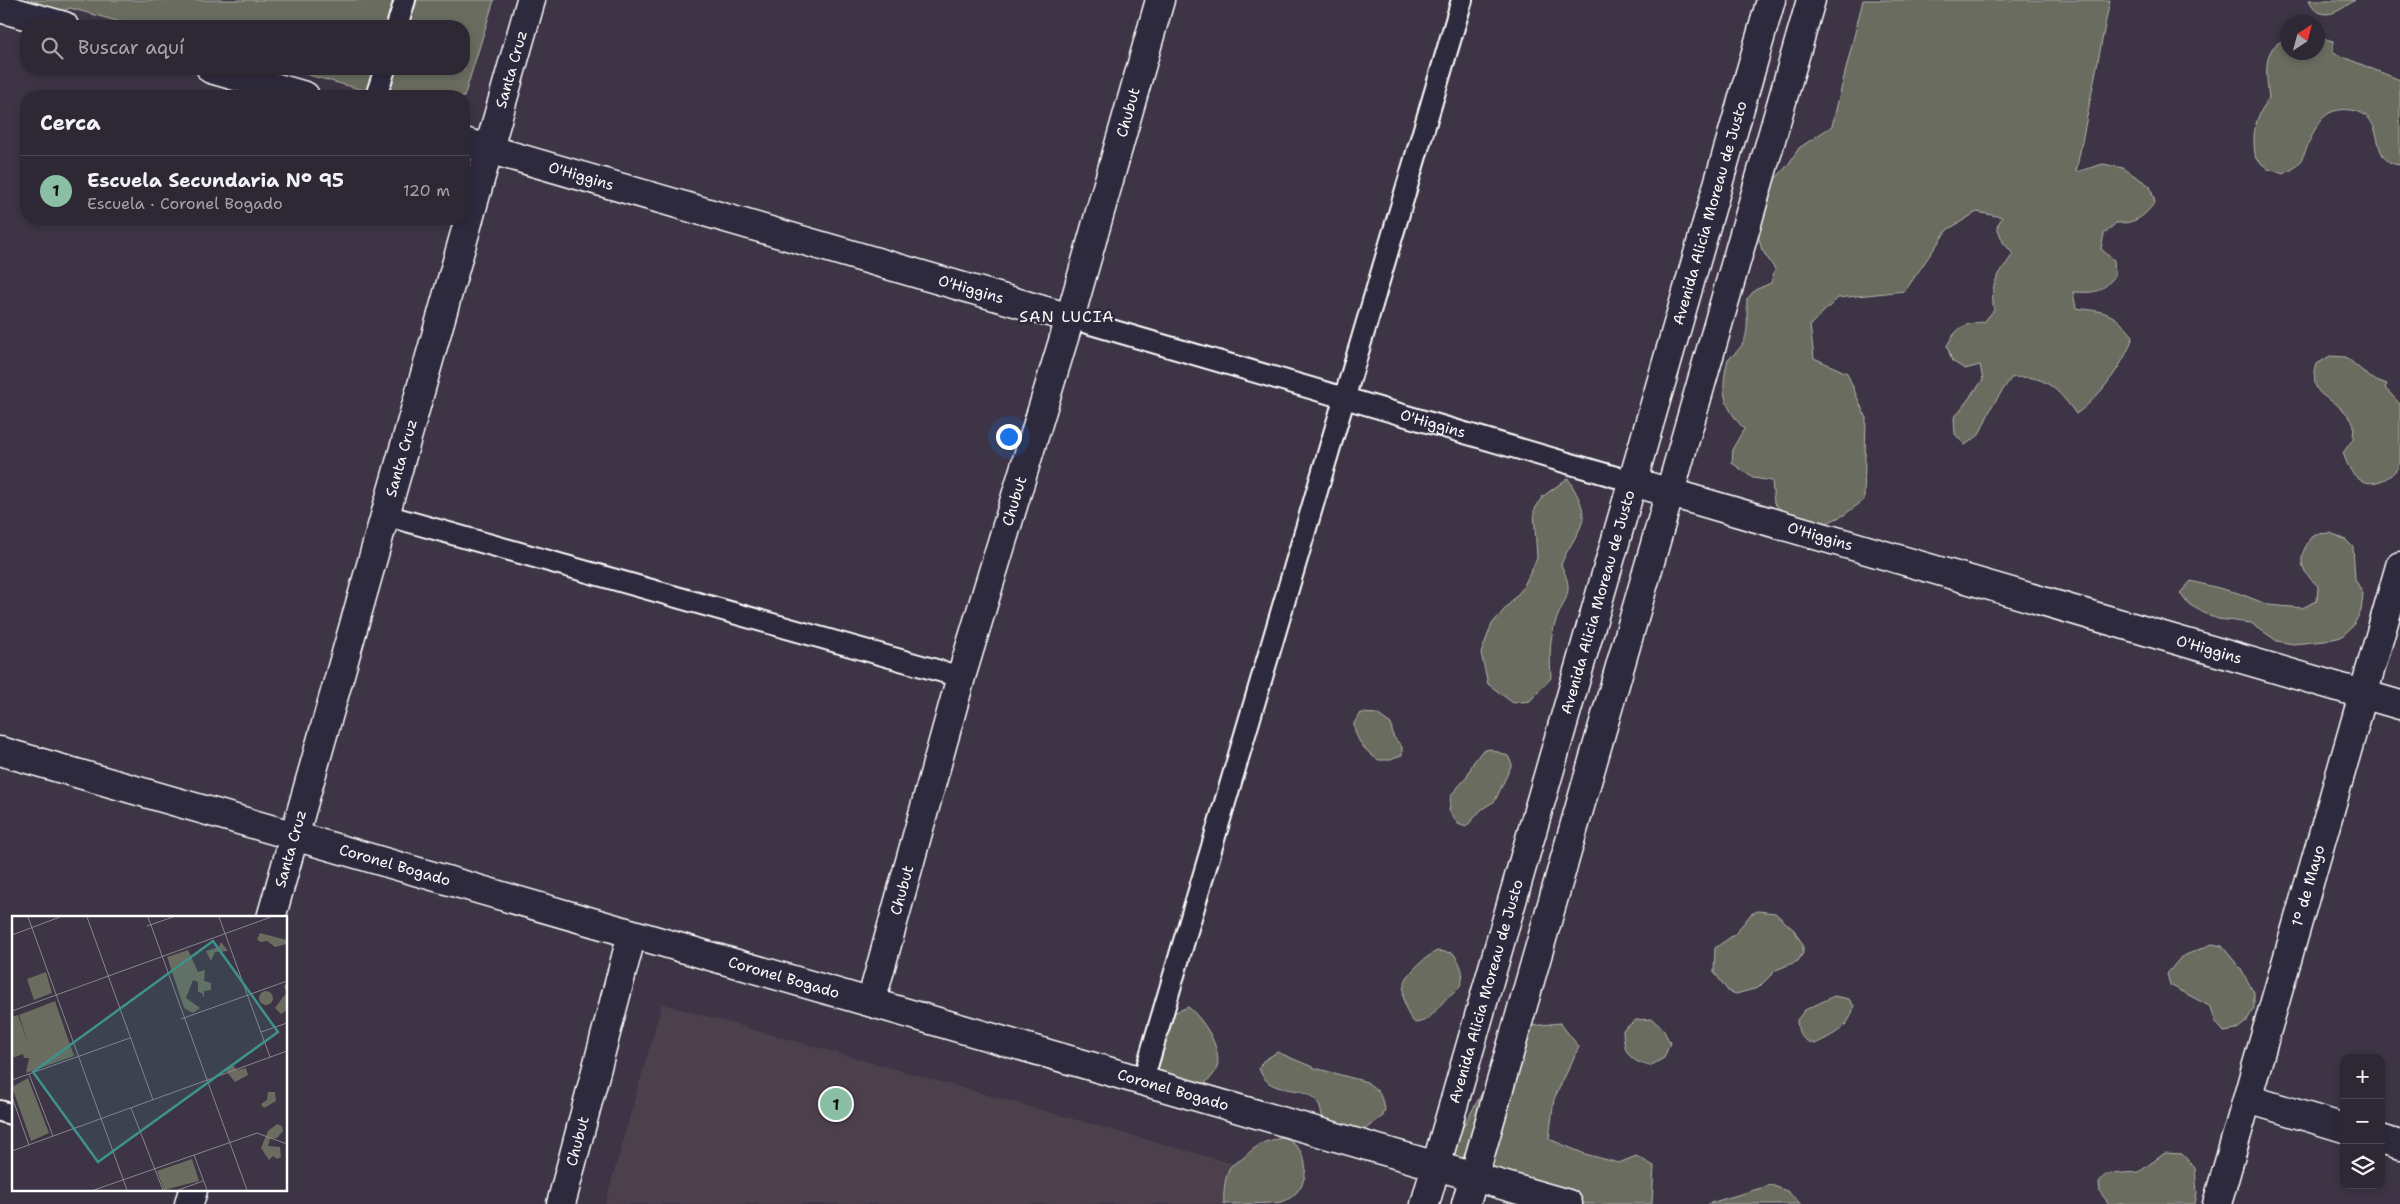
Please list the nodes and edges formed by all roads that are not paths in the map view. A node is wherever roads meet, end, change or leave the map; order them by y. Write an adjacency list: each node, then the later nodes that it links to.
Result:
1 (405, 0): 9 (lane)
2 (531, 0): 14 (street, Santa Cruz)
3 (1160, 0): 17 (street, Chubut)
4 (1462, 0): 18 (lane)
5 (1771, 0): 19 (street, Avenida Alicia Moreau de Justo)
6 (1811, 0): 20 (street)
7 (0, 8): 8 (street)
8 (43, 20)
9 (399, 20)
10 (232, 75): 12 (street)
11 (382, 75): 13 (lane)
12 (285, 90)
13 (378, 90)
14 (476, 146): 15 (street, Santa Cruz); 17 (street, O'Higgins)
15 (470, 170)
16 (457, 225): 21 (street, Santa Cruz)
17 (1070, 318): 18 (lane, O'Higgins); 23 (street, Chubut)
18 (1344, 398): 19 (lane, O'Higgins); 31 (lane)
19 (1633, 482): 20 (street, O'Higgins); 36 (street, Avenida Alicia Moreau de Justo)
20 (1670, 493): 24 (street, O'Higgins); 37 (street)
21 (385, 515): 23 (lane); 27 (street, Santa Cruz)
22 (2400, 566): 24 (street, 1° de Mayo)
23 (961, 677): 30 (street, Chubut)
24 (2363, 694): 25 (street, O'Higgins); 32 (street, 1° de Mayo)
25 (2400, 705)
26 (0, 751): 27 (street, Coronel Bogado)
27 (294, 836): 28 (street, Santa Cruz); 29 (street, Coronel Bogado)
28 (271, 916)
29 (632, 934): 30 (street, Coronel Bogado); 38 (street, Chubut)
30 (871, 1002): 31 (street, Coronel Bogado)
31 (1143, 1080): 36 (street, Coronel Bogado)
32 (2248, 1099): 33 (street); 42 (street, 1° de Mayo)
33 (2340, 1127)
34 (2385, 1140): 35 (street)
35 (2400, 1145)
36 (1435, 1167): 37 (street, Coronel Bogado); 39 (street, Avenida Alicia Moreau de Justo)
37 (1473, 1176): 40 (street); 41 (street, Coronel Bogado)
38 (561, 1204)
39 (1425, 1204)
40 (1466, 1204)
41 (1568, 1204)
42 (2217, 1204)

